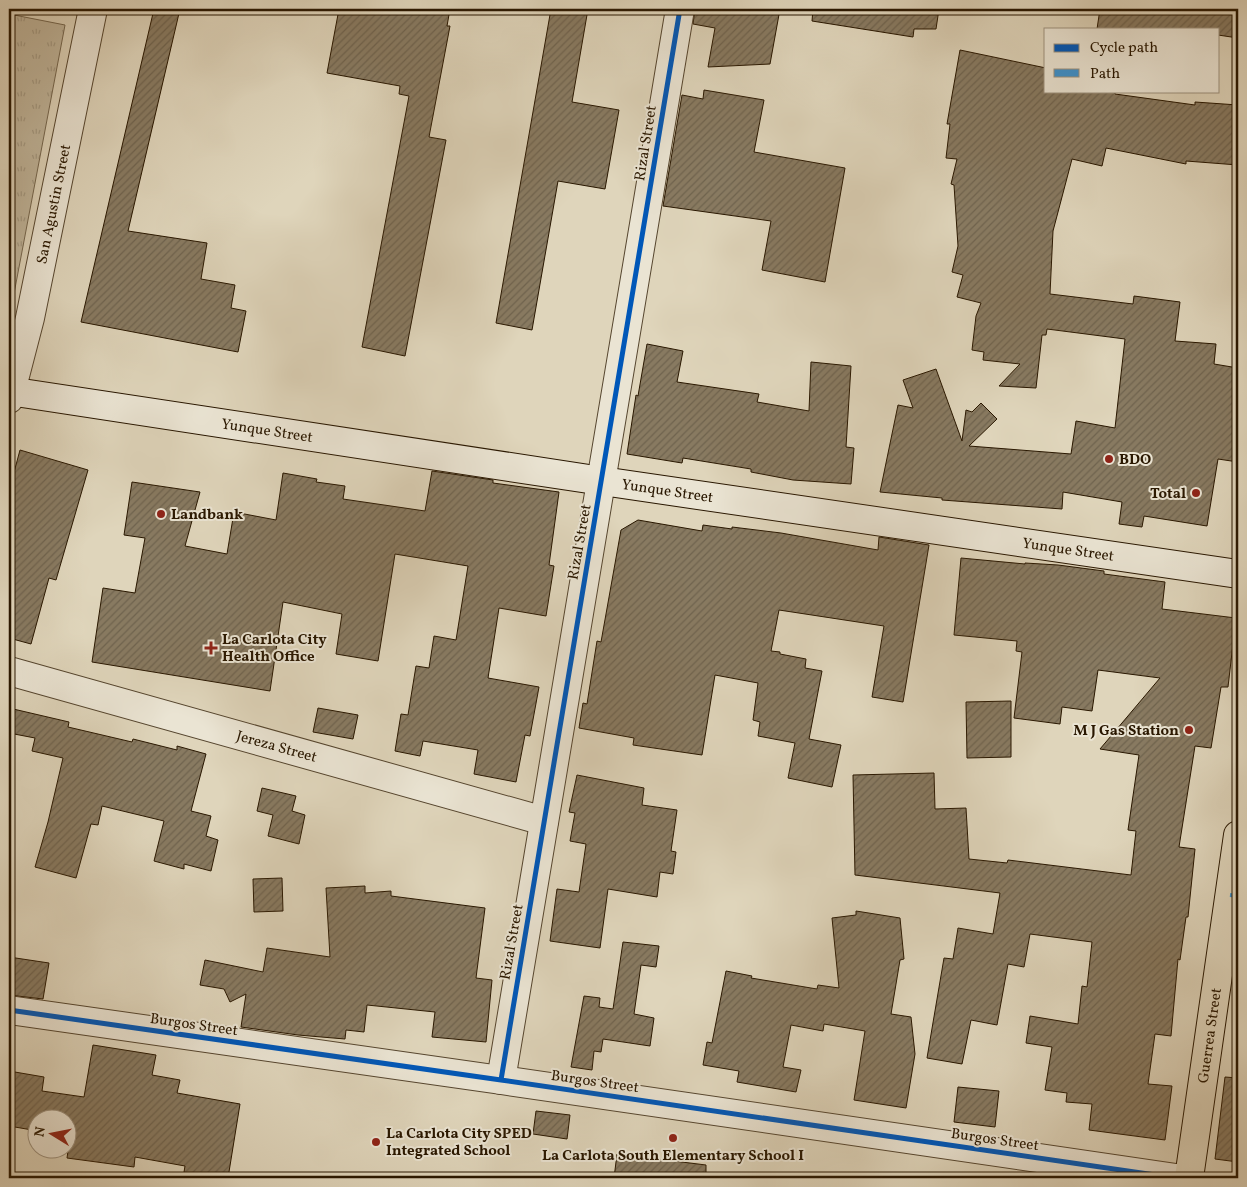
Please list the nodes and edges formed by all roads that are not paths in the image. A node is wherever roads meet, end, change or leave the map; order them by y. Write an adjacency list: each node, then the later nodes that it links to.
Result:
1 (93, 9): 3 (street, San Agustin Street)
2 (680, 9): 4 (street, Rizal Street)
3 (9, 394): 4 (street, Yunque Street)
4 (602, 481): 5 (street, Yunque Street); 7 (street, Rizal Street)
5 (1238, 574)
6 (9, 671): 7 (street, Jereza Street)
7 (544, 821): 10 (street, Rizal Street)
8 (1238, 835): 12 (main road, Guerrea Street)
9 (9, 1010): 10 (street, Burgos Street)
10 (501, 1080): 11 (street, Burgos Street)
11 (1176, 1178)
12 (1189, 1178)

